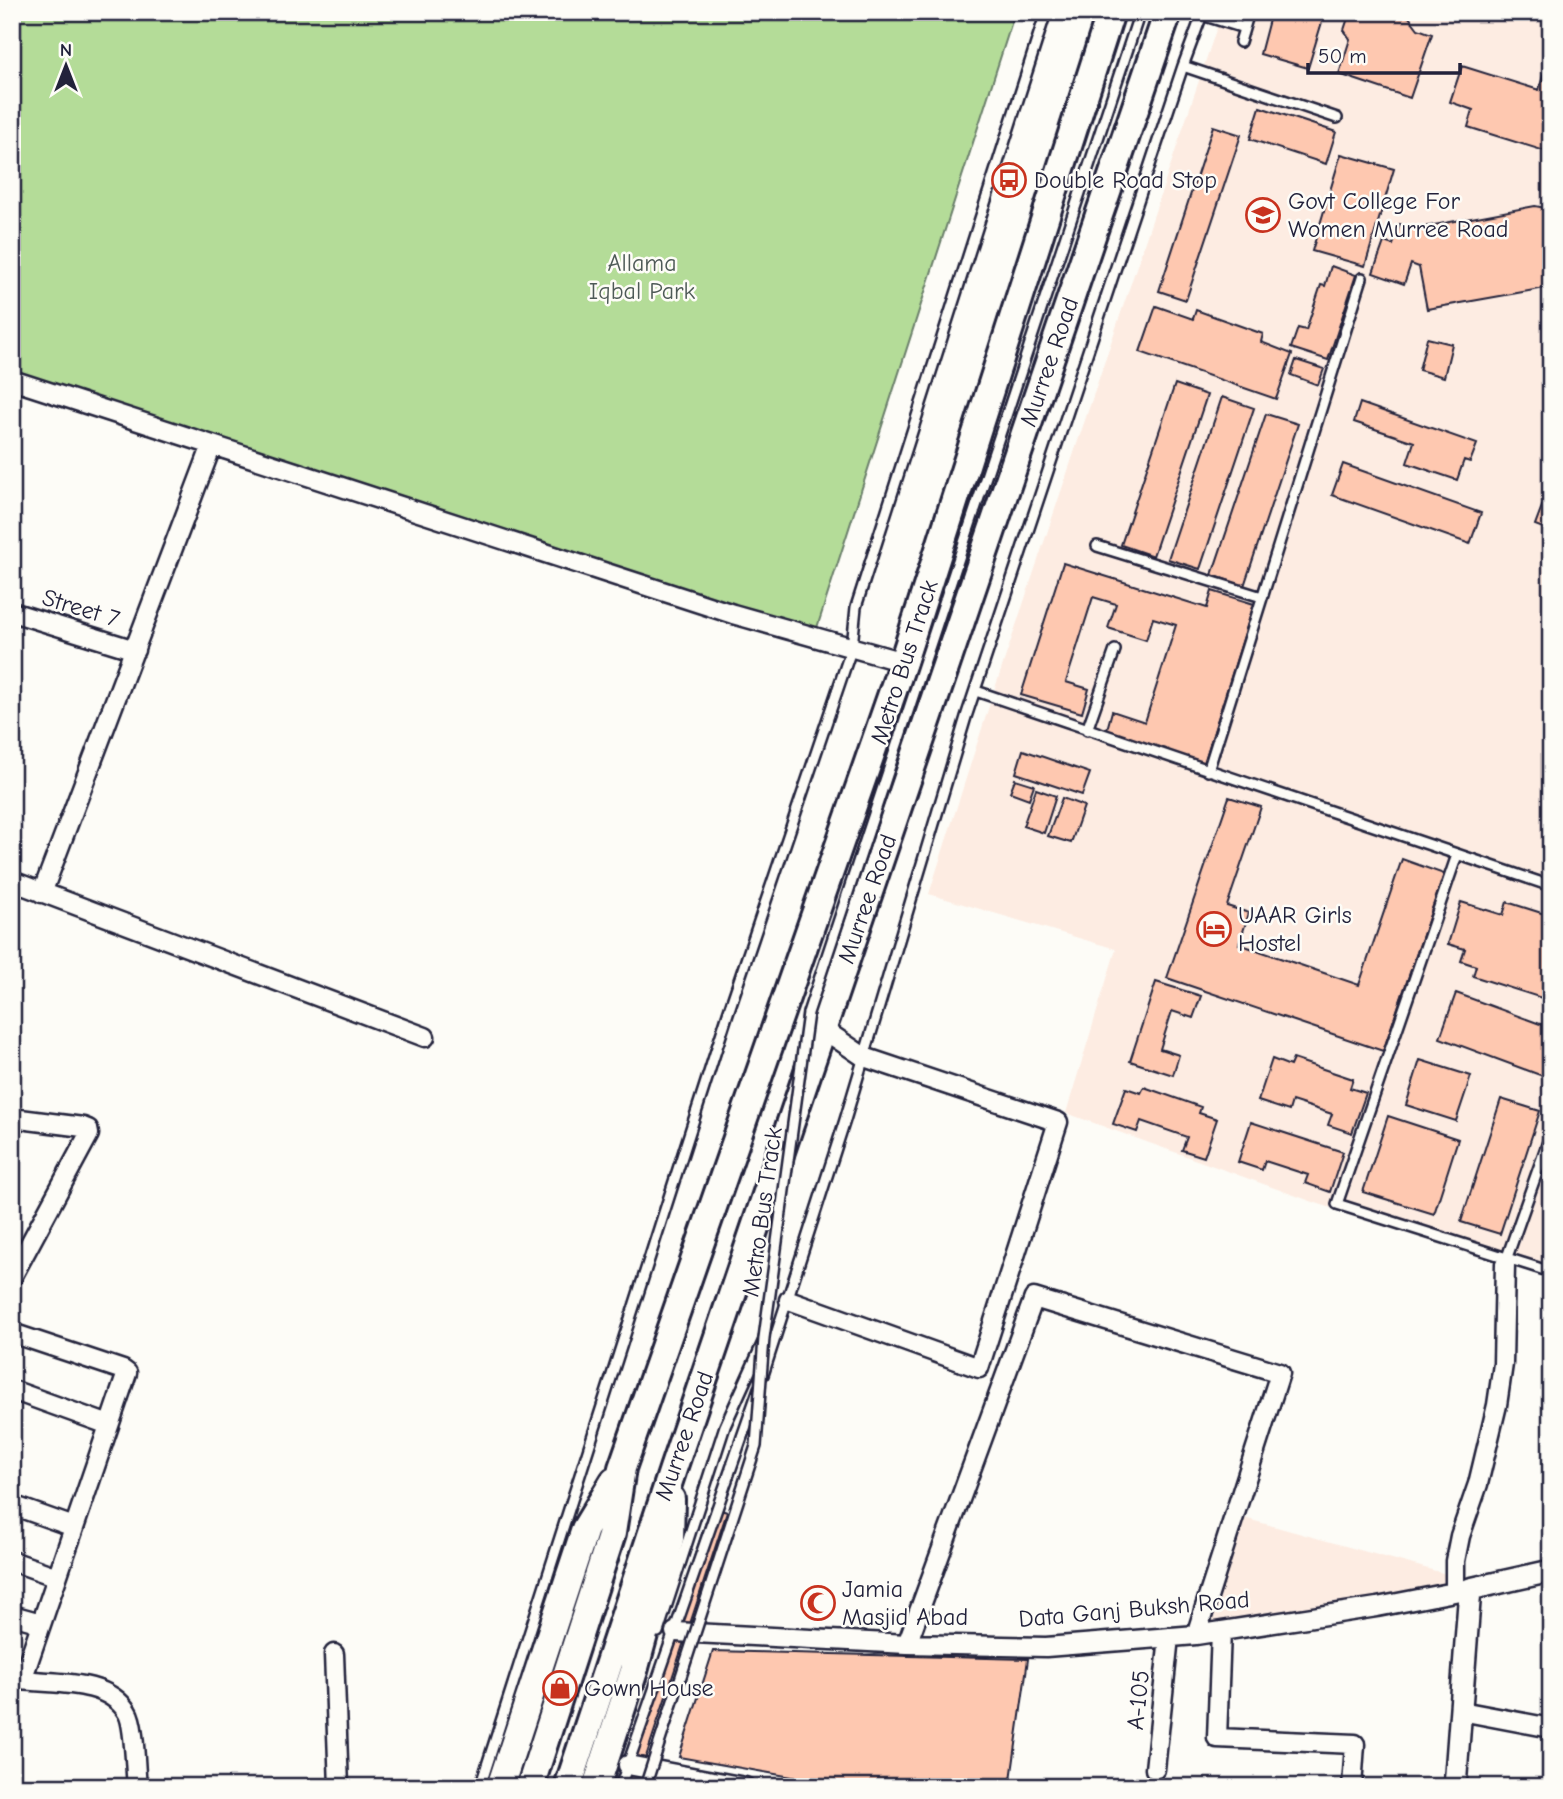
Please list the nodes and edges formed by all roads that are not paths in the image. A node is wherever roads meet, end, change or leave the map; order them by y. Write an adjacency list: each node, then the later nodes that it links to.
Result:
1 (1046, 12): 17 (lane)
2 (1111, 12): 20 (main road, Murree Road)
3 (1140, 12): 38 (lane, Metro Bus Track, bridge)
4 (1168, 12): 28 (main road, Murree Road)
5 (1250, 12): 7 (lane)
6 (1203, 13): 7 (lane); 9 (lane)
7 (1244, 28): 8 (lane)
8 (1240, 42)
9 (1183, 66): 10 (lane); 21 (lane)
10 (1337, 118)
11 (1362, 278): 15 (lane)
12 (12, 380): 13 (street)
13 (212, 445): 17 (street); 18 (street)
14 (1097, 545): 15 (lane)
15 (1262, 597): 23 (lane)
16 (12, 612): 18 (street, Street 7)
17 (852, 647): 20 (street); 67 (lane)
18 (135, 650): 27 (street)
19 (1115, 650): 22 (lane)
20 (903, 662): 41 (main road, Murree Road)
21 (976, 691): 22 (lane); 30 (lane)
22 (1087, 730): 23 (lane)
23 (1208, 771): 24 (lane)
24 (1457, 855): 26 (lane); 33 (lane)
25 (12, 881): 27 (street)
26 (1551, 886)
27 (42, 893): 29 (street)
28 (823, 1029): 30 (street); 42 (main road, Murree Road)
29 (425, 1037)
30 (864, 1057): 36 (lane); 36 (street)
31 (12, 1118): 35 (street)
32 (1551, 1133): 33 (lane)
33 (1506, 1261): 34 (lane); 48 (street)
34 (1551, 1272)
35 (12, 1277)
36 (789, 1300): 52 (lane)
37 (12, 1333): 40 (street)
38 (764, 1338): 54 (lane, Metro Bus Track); 73 (lane, Metro Bus Track, bridge)
39 (12, 1390): 40 (street)
40 (109, 1425): 44 (street)
41 (622, 1468): 68 (main road); 69 (main road, Murree Road)
42 (673, 1469): 70 (main road, Murree Road); 71 (main road)
43 (12, 1505): 44 (street)
44 (74, 1527): 47 (street)
45 (12, 1561): 47 (street)
46 (1551, 1571): 48 (street, Data Ganj Buksh Road)
47 (57, 1577): 50 (street)
48 (1462, 1590): 51 (street, Data Ganj Buksh Road); 61 (street)
49 (12, 1615): 50 (street)
50 (41, 1623): 59 (street)
51 (1221, 1631): 53 (street, Data Ganj Buksh Road); 75 (street)
52 (675, 1632): 56 (street, Data Ganj Buksh Road); 63 (lane)
53 (1196, 1635): 55 (street, Data Ganj Buksh Road); 56 (street)
54 (656, 1637)
55 (1169, 1637): 56 (street, Data Ganj Buksh Road); 64 (street, A-105)
56 (907, 1644)
57 (334, 1654): 66 (street)
58 (643, 1676): 60 (lane)
59 (17, 1681): 65 (street)
60 (639, 1688)
61 (1461, 1711): 62 (street); 76 (street)
62 (1551, 1728)
63 (628, 1765): 72 (lane); 74 (street)
64 (1155, 1769)
65 (137, 1787)
66 (339, 1787)
67 (480, 1787)
68 (500, 1787)
69 (530, 1787)
70 (568, 1787)
71 (596, 1787)
72 (621, 1787)
73 (645, 1787)
74 (745, 1787)
75 (1352, 1787)
76 (1455, 1787)

